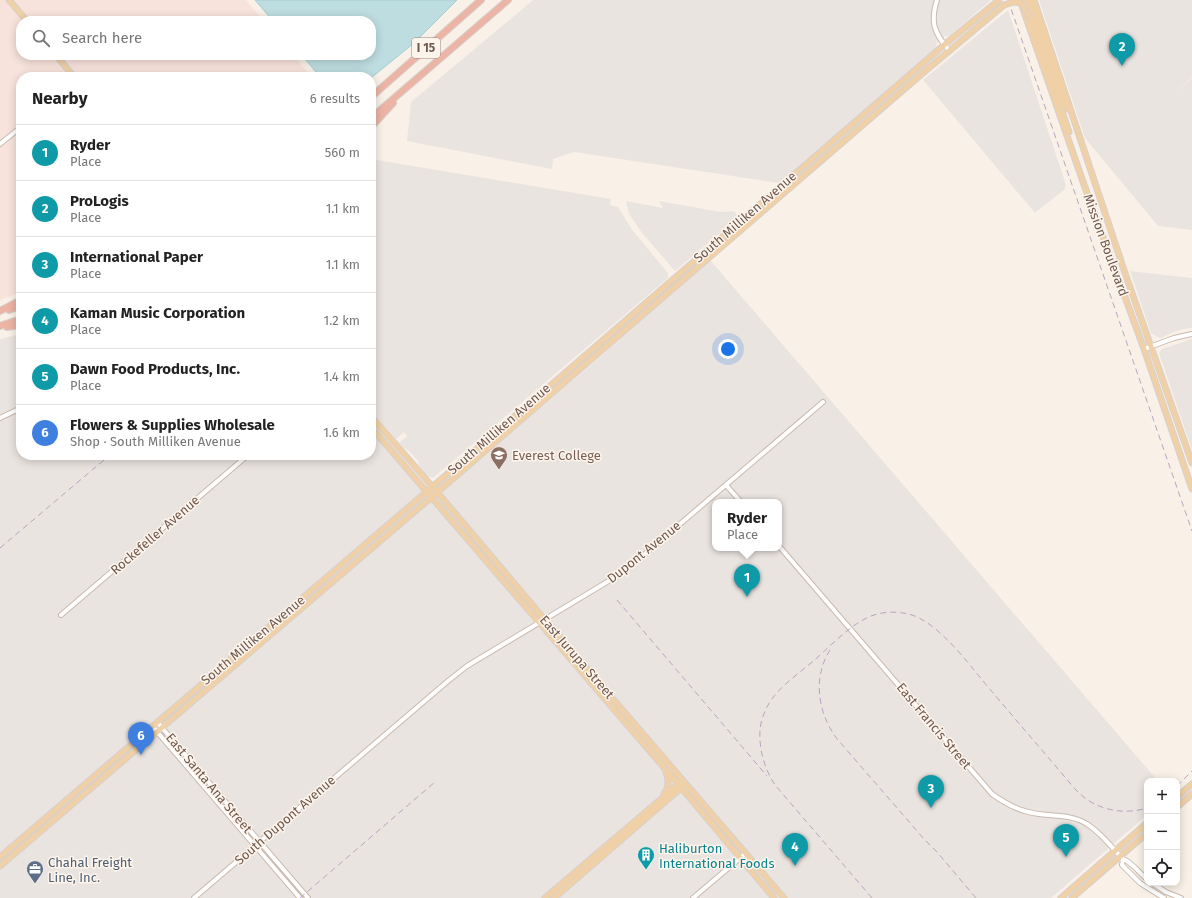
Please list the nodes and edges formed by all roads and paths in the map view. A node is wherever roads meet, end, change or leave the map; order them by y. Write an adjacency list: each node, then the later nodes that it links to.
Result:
1 (9, 0): 12 (main road)
2 (481, 0): 18 (highway, I 15)
3 (508, 0): 19 (highway, I 15)
4 (937, 0): 14 (street)
5 (998, 0): 14 (main road, South Milliken Avenue)
6 (1011, 0): 11 (main road, South Milliken Avenue, bridge)
7 (1020, 0): 27 (main road, Mission Boulevard)
8 (1025, 0): 13 (main road, bridge)
9 (1030, 0): 13 (main road)
10 (1034, 0): 22 (main road, Mission Boulevard)
11 (1004, 6): 13 (main road, bridge); 15 (main road, South Milliken Avenue)
12 (23, 16)
13 (1034, 20): 22 (main road); 27 (main road)
14 (944, 45): 15 (street); 25 (main road, South Milliken Avenue)
15 (949, 50): 26 (main road, South Milliken Avenue)
16 (60, 60): 17 (main road)
17 (70, 72)
18 (376, 93)
19 (399, 95): 20 (highway, I 15); 21 (highway)
20 (376, 114)
21 (376, 122)
22 (1077, 130): 35 (main road, Mission Boulevard)
23 (16, 131): 24 (street)
24 (0, 144)
25 (826, 148): 26 (main road); 45 (main road, South Milliken Avenue)
26 (830, 152): 48 (main road, South Milliken Avenue)
27 (1109, 254): 36 (main road, Mission Boulevard)
28 (16, 303): 30 (highway)
29 (16, 307): 30 (highway)
30 (0, 312)
31 (16, 321): 33 (highway)
32 (16, 325): 33 (highway)
33 (0, 327)
34 (1192, 334): 35 (street)
35 (1152, 346): 36 (street); 43 (main road, Mission Boulevard)
36 (1144, 349): 46 (main road, Mission Boulevard)
37 (823, 402): 44 (street, Dupont Avenue)
38 (16, 410): 39 (street)
39 (0, 418)
40 (376, 422): 45 (main road, East Jurupa Street)
41 (376, 433): 47 (main road, East Jurupa Street)
42 (242, 460): 52 (street, Rockefeller Avenue)
43 (1192, 463)
44 (726, 484): 50 (street); 53 (street, Dupont Avenue)
45 (432, 486): 47 (main road, South Milliken Avenue); 48 (main road, East Jurupa Street)
46 (1192, 490)
47 (426, 491): 49 (main road, East Jurupa Street); 55 (main road, South Milliken Avenue)
48 (437, 492): 49 (main road, South Milliken Avenue); 53 (main road, East Jurupa Street)
49 (431, 497): 54 (main road, East Jurupa Street); 57 (main road, South Milliken Avenue)
50 (738, 499)
51 (782, 549): 72 (street, East Francis Street)
52 (61, 615)
53 (545, 620): 54 (street, Dupont Avenue); 61 (main road, East Jurupa Street)
54 (539, 623): 59 (street, Dupont Avenue); 60 (main road, East Jurupa Street)
55 (157, 722): 56 (main road, South Milliken Avenue); 57 (street, East Santa Ana Street)
56 (153, 727): 58 (street, East Santa Ana Street); 75 (main road, South Milliken Avenue)
57 (162, 727): 58 (main road, South Milliken Avenue); 70 (street, East Santa Ana Street)
58 (157, 731): 71 (street, East Santa Ana Street); 77 (main road, South Milliken Avenue)
59 (376, 742): 70 (street, South Dupont Avenue)
60 (664, 768): 63 (main road, East Jurupa Street); 66 (main road)
61 (684, 782): 63 (main road); 73 (main road, East Jurupa Street)
62 (1192, 784): 64 (main road)
63 (680, 786): 66 (main road); 76 (main road, East Jurupa Street); 87 (main road)
64 (1180, 794)
65 (1192, 794): 67 (main road)
66 (661, 799): 86 (main road)
67 (1180, 804)
68 (1144, 826): 72 (main road)
69 (1144, 836): 74 (main road)
70 (259, 841): 71 (street, South Dupont Avenue); 85 (street, East Santa Ana Street)
71 (255, 845): 83 (street, South Dupont Avenue); 84 (street, East Santa Ana Street)
72 (1115, 851): 74 (street, East Francis Street); 92 (main road)
73 (746, 853): 76 (street); 91 (main road, East Jurupa Street)
74 (1120, 856): 93 (main road)
75 (0, 857)
76 (740, 858): 82 (main road, East Jurupa Street); 88 (street)
77 (0, 866)
78 (1144, 877): 79 (street)
79 (1144, 886)
80 (1144, 886): 94 (street)
81 (1157, 886): 95 (street)
82 (770, 893): 89 (main road, East Jurupa Street); 90 (main road)
83 (194, 898)
84 (300, 898)
85 (308, 898)
86 (546, 898)
87 (554, 898)
88 (693, 898)
89 (774, 898)
90 (778, 898)
91 (784, 898)
92 (1062, 898)
93 (1072, 898)
94 (1164, 898)
95 (1180, 898)

